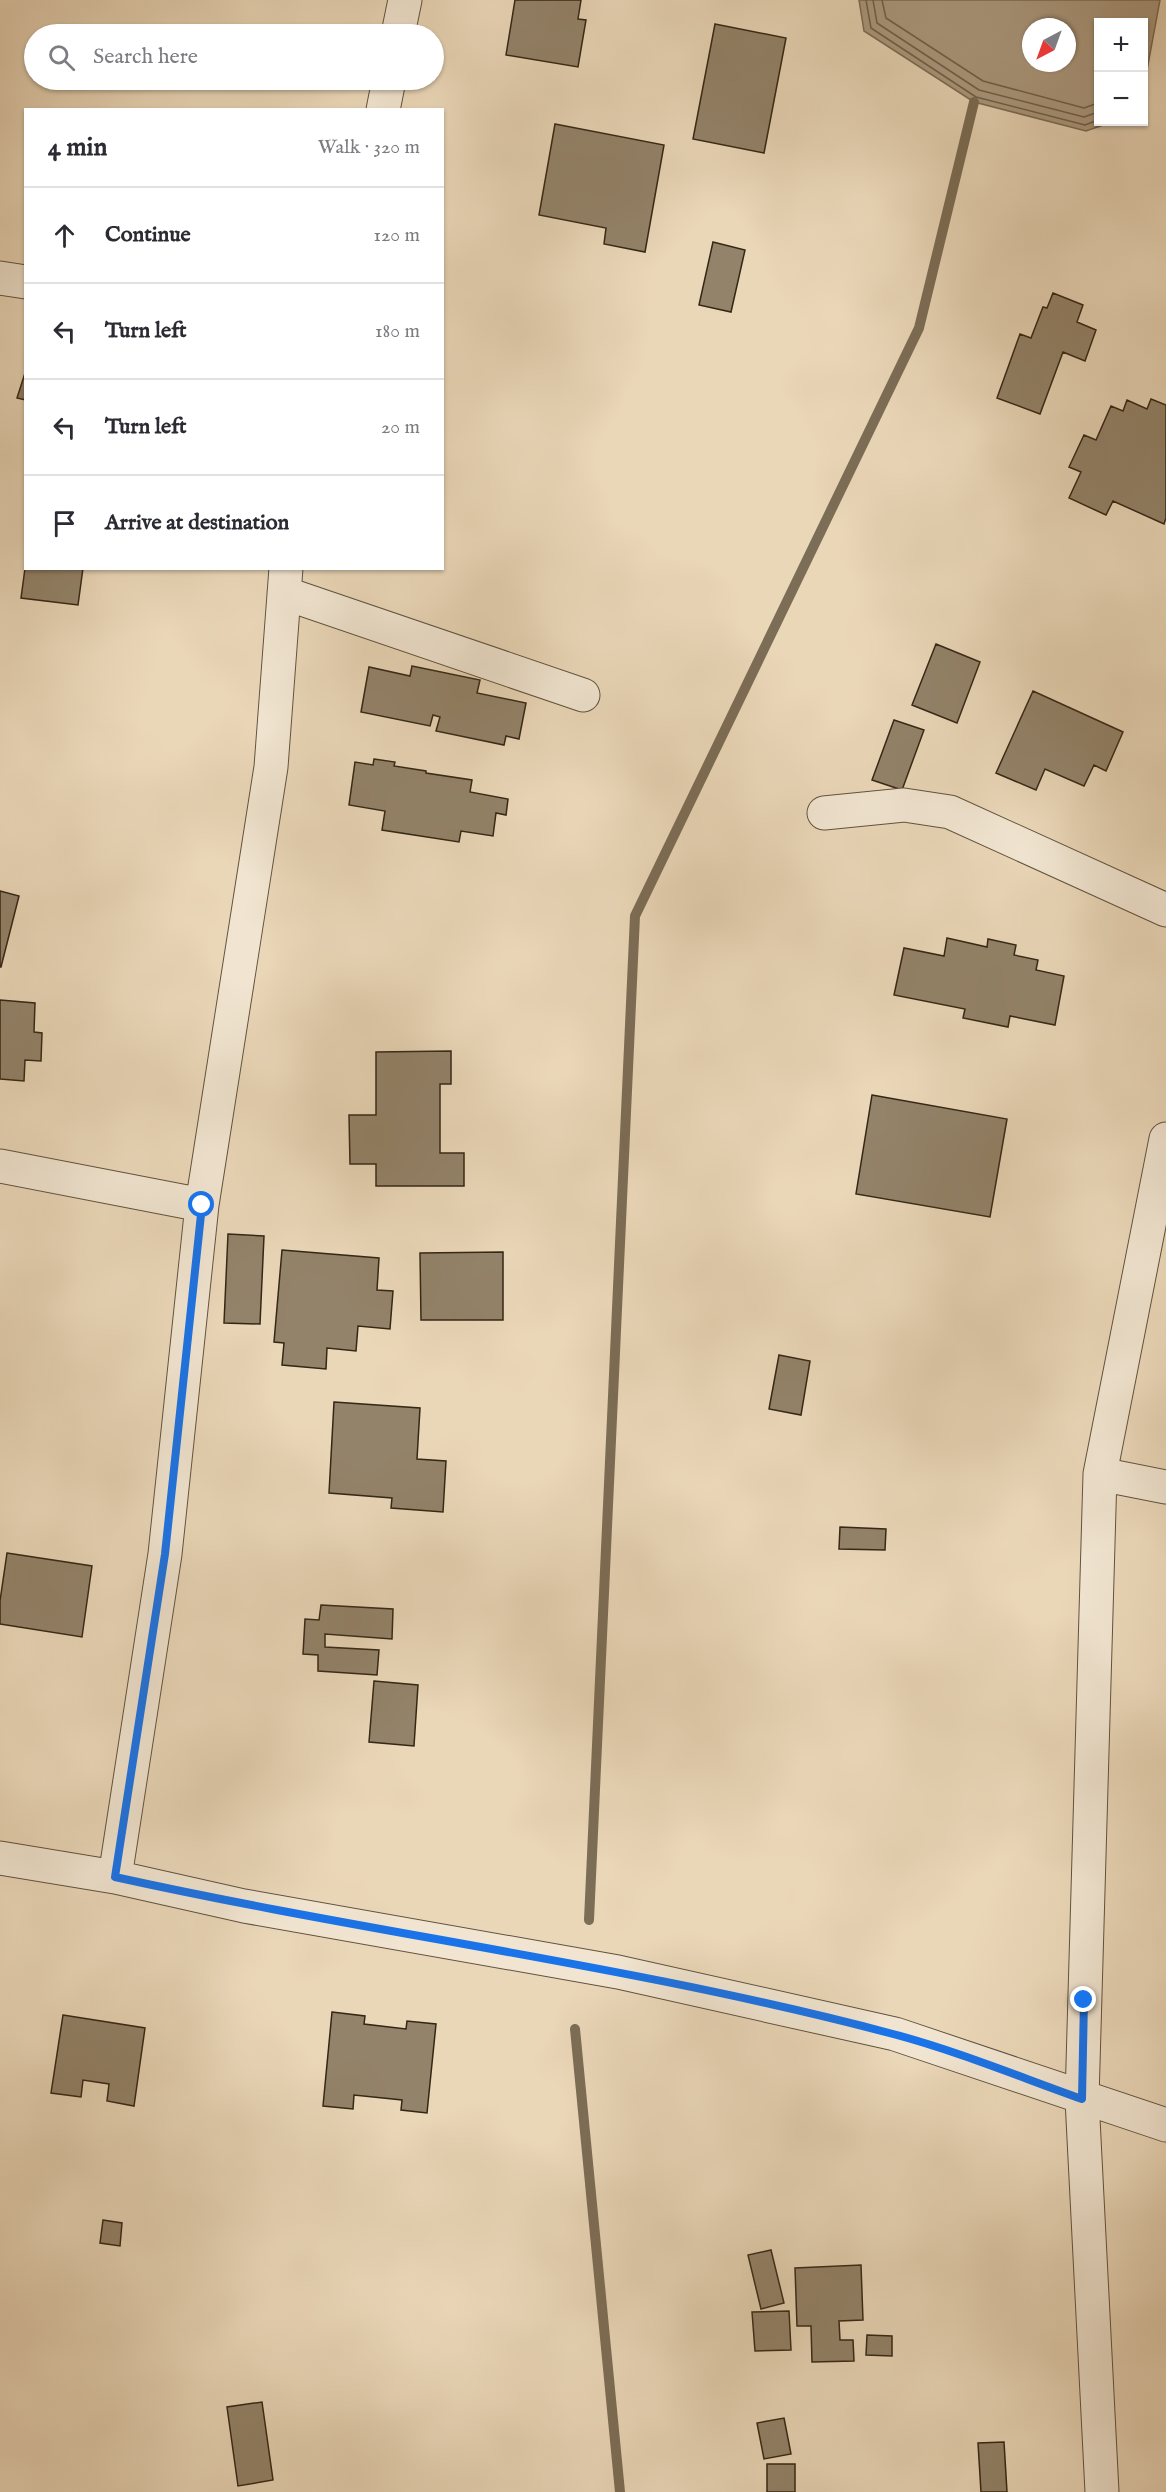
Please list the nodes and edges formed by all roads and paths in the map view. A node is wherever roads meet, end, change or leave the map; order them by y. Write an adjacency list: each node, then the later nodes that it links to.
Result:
1 (405, 0): 2 (street)
2 (400, 24)
3 (387, 90): 4 (street)
4 (383, 108)
5 (0, 278): 6 (street)
6 (24, 282)
7 (285, 581): 8 (street); 13 (street)
8 (584, 695)
9 (824, 813): 10 (street)
10 (1166, 910)
11 (1166, 1139): 14 (street)
12 (0, 1166): 13 (street)
13 (202, 1205): 18 (street)
14 (1156, 1236): 15 (street)
15 (1100, 1474): 16 (street); 19 (street)
16 (1166, 1487)
17 (0, 1858): 18 (street)
18 (115, 1877): 19 (street)
19 (1082, 2099): 20 (street); 21 (street)
20 (1166, 2125)
21 (1102, 2492)

